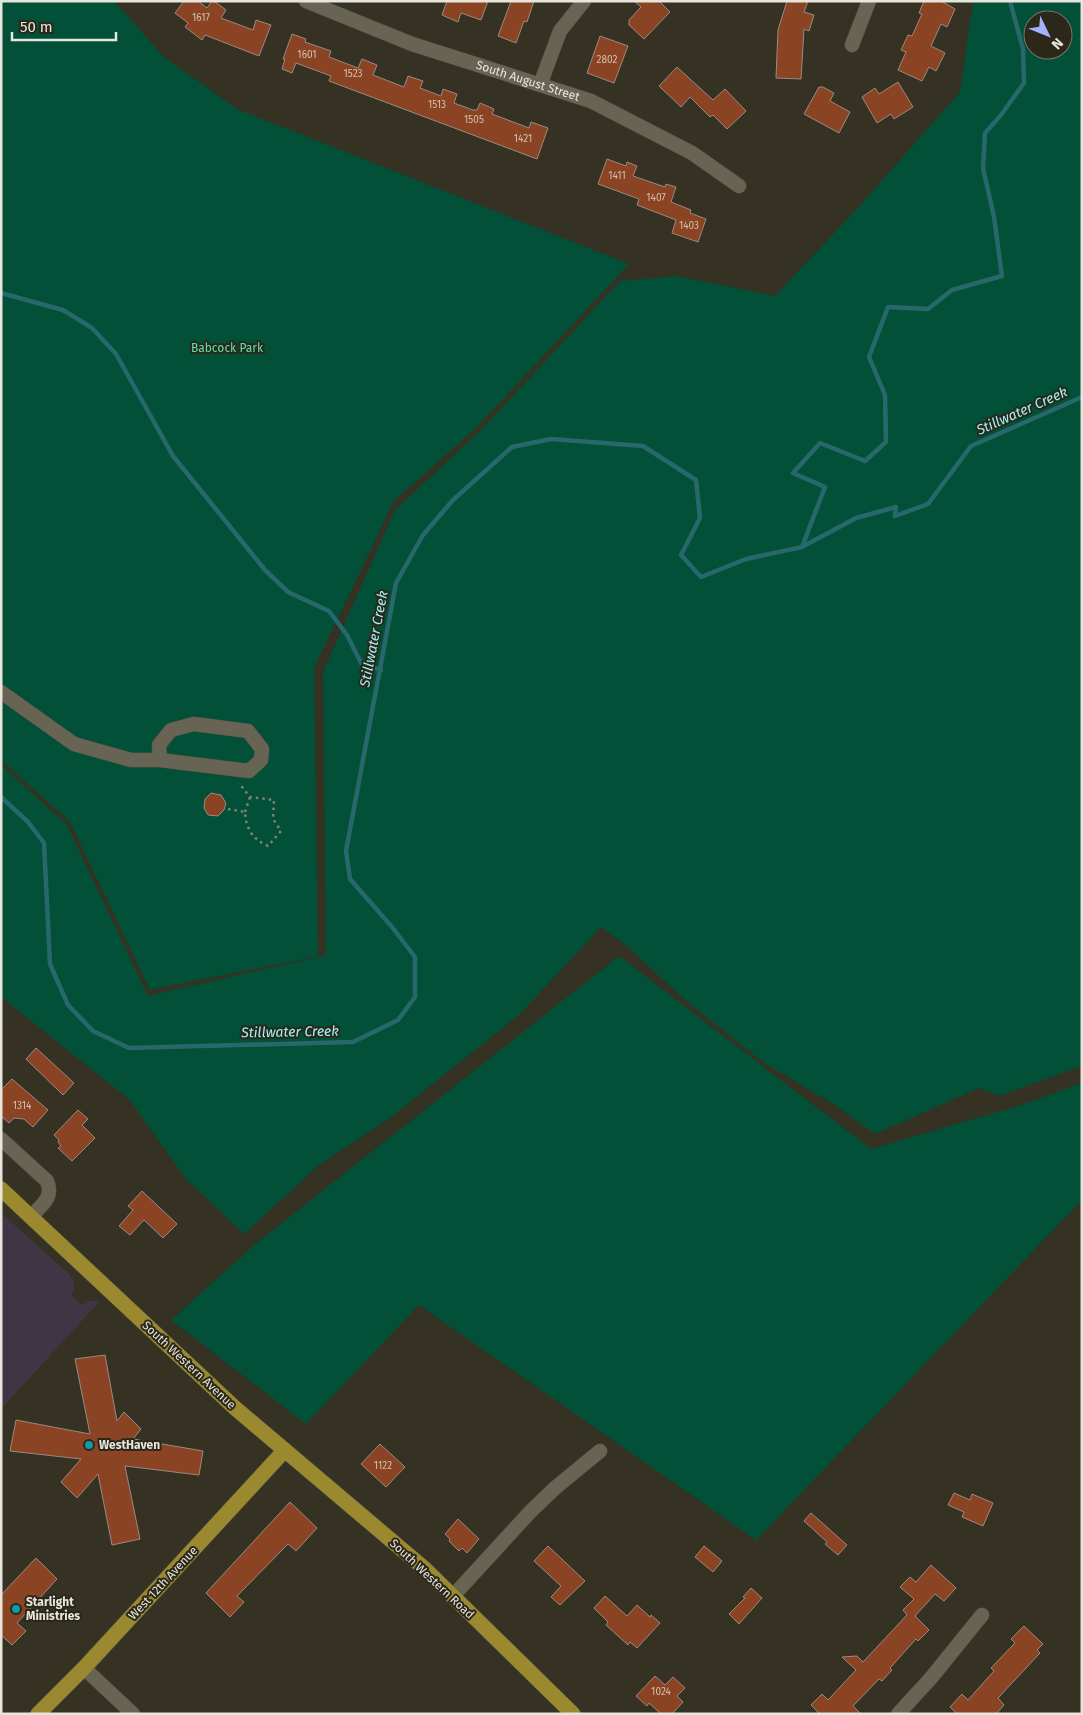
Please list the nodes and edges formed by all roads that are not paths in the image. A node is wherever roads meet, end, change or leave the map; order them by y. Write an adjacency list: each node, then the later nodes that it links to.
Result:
1 (306, 1): 5 (street, South August Street)
2 (584, 1): 5 (street)
3 (869, 1): 4 (street)
4 (852, 45)
5 (540, 85): 6 (street, South August Street)
6 (739, 186)
7 (1, 692): 8 (street)
8 (160, 760): 8 (street)
9 (1, 1139): 11 (street)
10 (1, 1188): 11 (main road)
11 (31, 1217): 12 (main road, South Western Avenue)
12 (285, 1450): 14 (main road, South Western Road); 16 (main road, West 12th Avenue)
13 (600, 1451): 14 (street)
14 (453, 1596): 19 (main road, South Western Road)
15 (982, 1615): 20 (street)
16 (84, 1668): 17 (main road, West 12th Avenue); 18 (street)
17 (38, 1714)
18 (133, 1714)
19 (573, 1714)
20 (898, 1714)

